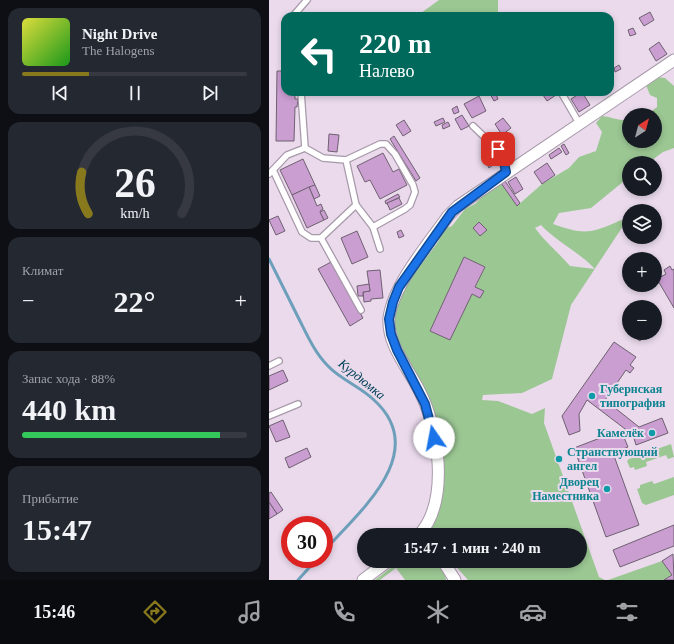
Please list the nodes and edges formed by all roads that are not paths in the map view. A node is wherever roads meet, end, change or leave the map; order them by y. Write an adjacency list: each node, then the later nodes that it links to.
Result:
1 (307, 0): 2 (lane)
2 (296, 12)
3 (674, 60): 6 (street)
4 (301, 96): 8 (lane)
5 (563, 96): 6 (lane)
6 (579, 123): 11 (street)
7 (473, 126): 11 (lane)
8 (305, 148): 9 (lane); 10 (lane)
9 (346, 160): 12 (lane); 13 (lane)
10 (271, 172): 14 (lane)
11 (506, 172): 21 (street)
12 (356, 205): 13 (lane); 14 (lane)
13 (373, 227): 15 (lane)
14 (321, 238): 16 (lane)
15 (380, 249)
16 (361, 310)
17 (279, 361): 18 (lane)
18 (269, 366)
19 (298, 404): 20 (lane)
20 (269, 416)
21 (425, 528)
22 (379, 568): 24 (street)
23 (447, 568): 25 (street)
24 (363, 580)
25 (455, 580)

